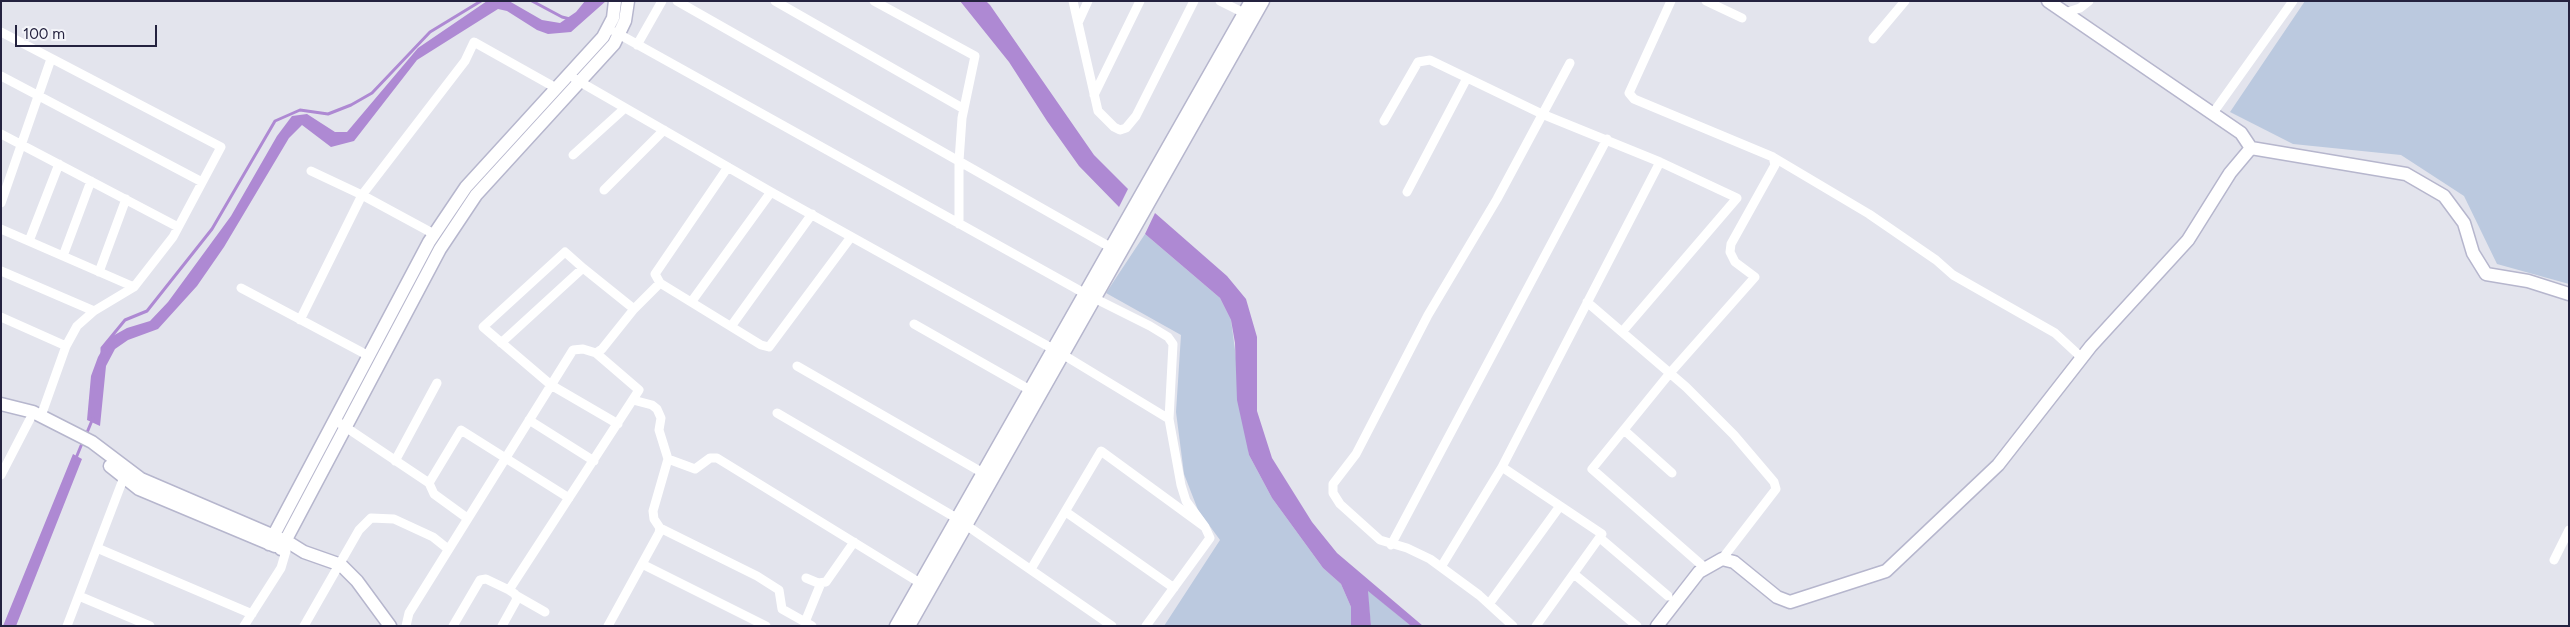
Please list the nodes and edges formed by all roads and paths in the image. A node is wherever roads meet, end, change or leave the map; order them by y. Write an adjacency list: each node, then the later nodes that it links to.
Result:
1 (615, 1): 25 (street)
2 (628, 1): 25 (street)
3 (662, 1): 27 (street)
4 (677, 1): 49 (street)
5 (776, 1): 38 (street)
6 (874, 1): 38 (street)
7 (1073, 1): 23 (street)
8 (1088, 1): 23 (street)
9 (1140, 1): 35 (street)
10 (1194, 1): 35 (street)
11 (1220, 1): 20 (street)
12 (1251, 1): 20 (street)
13 (1263, 1): 63 (street)
14 (1671, 1): 48 (street)
15 (1706, 1): 22 (street)
16 (1905, 1): 26 (street)
17 (2048, 1): 21 (street)
18 (2089, 1): 21 (street)
19 (2293, 1): 39 (street)
20 (1244, 13): 63 (street)
21 (2065, 13): 39 (street)
22 (1742, 18)
23 (1078, 23): 35 (street)
24 (1, 32): 28 (street)
25 (614, 32): 27 (street); 30 (street); 33 (street)
26 (1873, 39)
27 (637, 45): 65 (street)
28 (51, 59): 36 (street); 56 (street)
29 (1570, 63): 40 (street)
30 (568, 75): 33 (street); 34 (street)
31 (1, 76): 36 (street)
32 (1467, 78): 40 (street); 41 (street); 59 (street)
33 (580, 82): 37 (street); 108 (street)
34 (556, 88): 60 (street); 68 (street)
35 (1094, 94)
36 (38, 96): 45 (street); 56 (street)
37 (625, 108): 42 (street); 47 (street)
38 (964, 109): 49 (street)
39 (2213, 113): 46 (street)
40 (1542, 114): 44 (street); 134 (street)
41 (1384, 121)
42 (664, 130): 52 (street); 57 (street)
43 (1, 134): 45 (street)
44 (1607, 139): 50 (street); 134 (street)
45 (22, 145): 51 (street); 54 (street)
46 (2251, 148): 79 (street); 95 (street)
47 (573, 155)
48 (1772, 157): 95 (street); 97 (street)
49 (959, 161): 65 (street); 71 (street)
50 (1660, 162): 82 (street); 89 (street)
51 (59, 164): 55 (street); 70 (street)
52 (728, 167): 58 (street); 76 (street)
53 (311, 171): 60 (street)
54 (5, 181): 62 (street)
55 (91, 181): 61 (street); 72 (street)
56 (202, 182): 66 (street)
57 (604, 190)
58 (771, 192): 64 (street); 81 (street)
59 (1407, 192)
60 (362, 195): 68 (street); 86 (street)
61 (126, 199): 66 (street); 75 (street)
62 (1, 203)
63 (1142, 203): 71 (street); 80 (street)
64 (812, 214): 69 (street); 88 (street)
65 (959, 224): 80 (street)
66 (178, 227): 77 (street)
67 (1, 229): 70 (street)
68 (434, 234): 94 (street)
69 (851, 237): 88 (street); 92 (street)
70 (29, 241): 72 (street)
71 (1110, 247): 80 (street)
72 (63, 256): 75 (street)
73 (583, 268): 83 (street); 90 (street); 90 (street)
74 (1, 271): 84 (street)
75 (99, 272): 77 (street)
76 (660, 283): 81 (street); 83 (street)
77 (134, 287): 84 (street)
78 (241, 288): 86 (street)
79 (2569, 294)
80 (1089, 296): 92 (street); 106 (street)
81 (692, 301): 88 (street)
82 (1587, 302): 89 (street); 116 (street)
83 (634, 309): 93 (street)
84 (94, 311): 91 (street)
85 (1, 316): 91 (street)
86 (300, 320): 94 (street)
87 (914, 324): 100 (street)
88 (732, 325)
89 (1622, 332): 97 (street)
90 (502, 343): 99 (street)
91 (66, 346): 105 (street)
92 (1057, 352): 100 (street); 106 (street); 127 (street)
93 (596, 353): 99 (street); 101 (street)
94 (369, 356): 108 (street)
95 (2082, 358): 137 (street)
96 (797, 366): 117 (street)
97 (1670, 373): 110 (street); 137 (street)
98 (437, 384): 114 (street)
99 (551, 385): 107 (street); 109 (street)
100 (1030, 390): 117 (street)
101 (633, 400): 109 (street); 113 (street)
102 (1, 404): 105 (street)
103 (1, 413): 105 (street)
104 (776, 413): 127 (street)
105 (35, 417): 111 (street); 119 (street)
106 (1169, 419): 128 (street)
107 (529, 420): 112 (street); 115 (street)
108 (340, 424): 114 (street); 133 (street)
109 (618, 424): 115 (street)
110 (1624, 430): 118 (street); 142 (street)
111 (90, 445): 120 (street); 121 (street)
112 (506, 457): 122 (street); 123 (street); 126 (street)
113 (668, 459): 129 (street); 132 (street)
114 (395, 461): 122 (street)
115 (594, 462): 123 (street)
116 (1502, 467): 124 (street); 141 (street)
117 (984, 473): 127 (street)
118 (1672, 473)
119 (1, 476)
120 (124, 477): 121 (street); 135 (street)
121 (139, 483): 133 (street)
122 (429, 483): 126 (street)
123 (569, 498): 149 (street)
124 (1560, 506): 131 (street); 153 (street)
125 (1066, 512): 128 (street); 143 (street); 148 (street)
126 (467, 518): 136 (street)
127 (962, 522): 143 (street); 147 (street)
128 (1204, 527): 148 (street)
129 (660, 528): 139 (street); 156 (street)
130 (2569, 530): 138 (street)
131 (1600, 538): 144 (street); 152 (street)
132 (854, 542): 146 (street); 147 (street)
133 (279, 544): 140 (street); 155 (street)
134 (1391, 545): 141 (street)
135 (97, 548): 150 (street); 155 (street)
136 (448, 549): 140 (street); 162 (street)
137 (1722, 559): 142 (street)
138 (2554, 560)
139 (642, 564): 165 (street); 166 (street)
140 (341, 565): 160 (street); 161 (street)
141 (1440, 567): 153 (street)
142 (1705, 568): 174 (street)
143 (1031, 569): 169 (street)
144 (1574, 574): 172 (street); 173 (street)
145 (806, 578): 146 (street)
146 (821, 583): 156 (street)
147 (925, 586): 167 (street); 168 (street)
148 (1174, 588): 170 (street)
149 (509, 590): 151 (street); 163 (street)
150 (79, 596): 157 (street); 158 (street)
151 (517, 596): 154 (street); 164 (street)
152 (1668, 596)
153 (1489, 604): 171 (street)
154 (545, 612)
155 (252, 614): 159 (street)
156 (809, 624)
157 (67, 626)
158 (150, 626)
159 (244, 626)
160 (304, 626)
161 (390, 626)
162 (406, 626)
163 (453, 626)
164 (502, 626)
165 (608, 626)
166 (766, 626)
167 (896, 626)
168 (908, 626)
169 (1112, 626)
170 (1146, 626)
171 (1513, 626)
172 (1536, 626)
173 (1637, 626)
174 (1657, 626)

